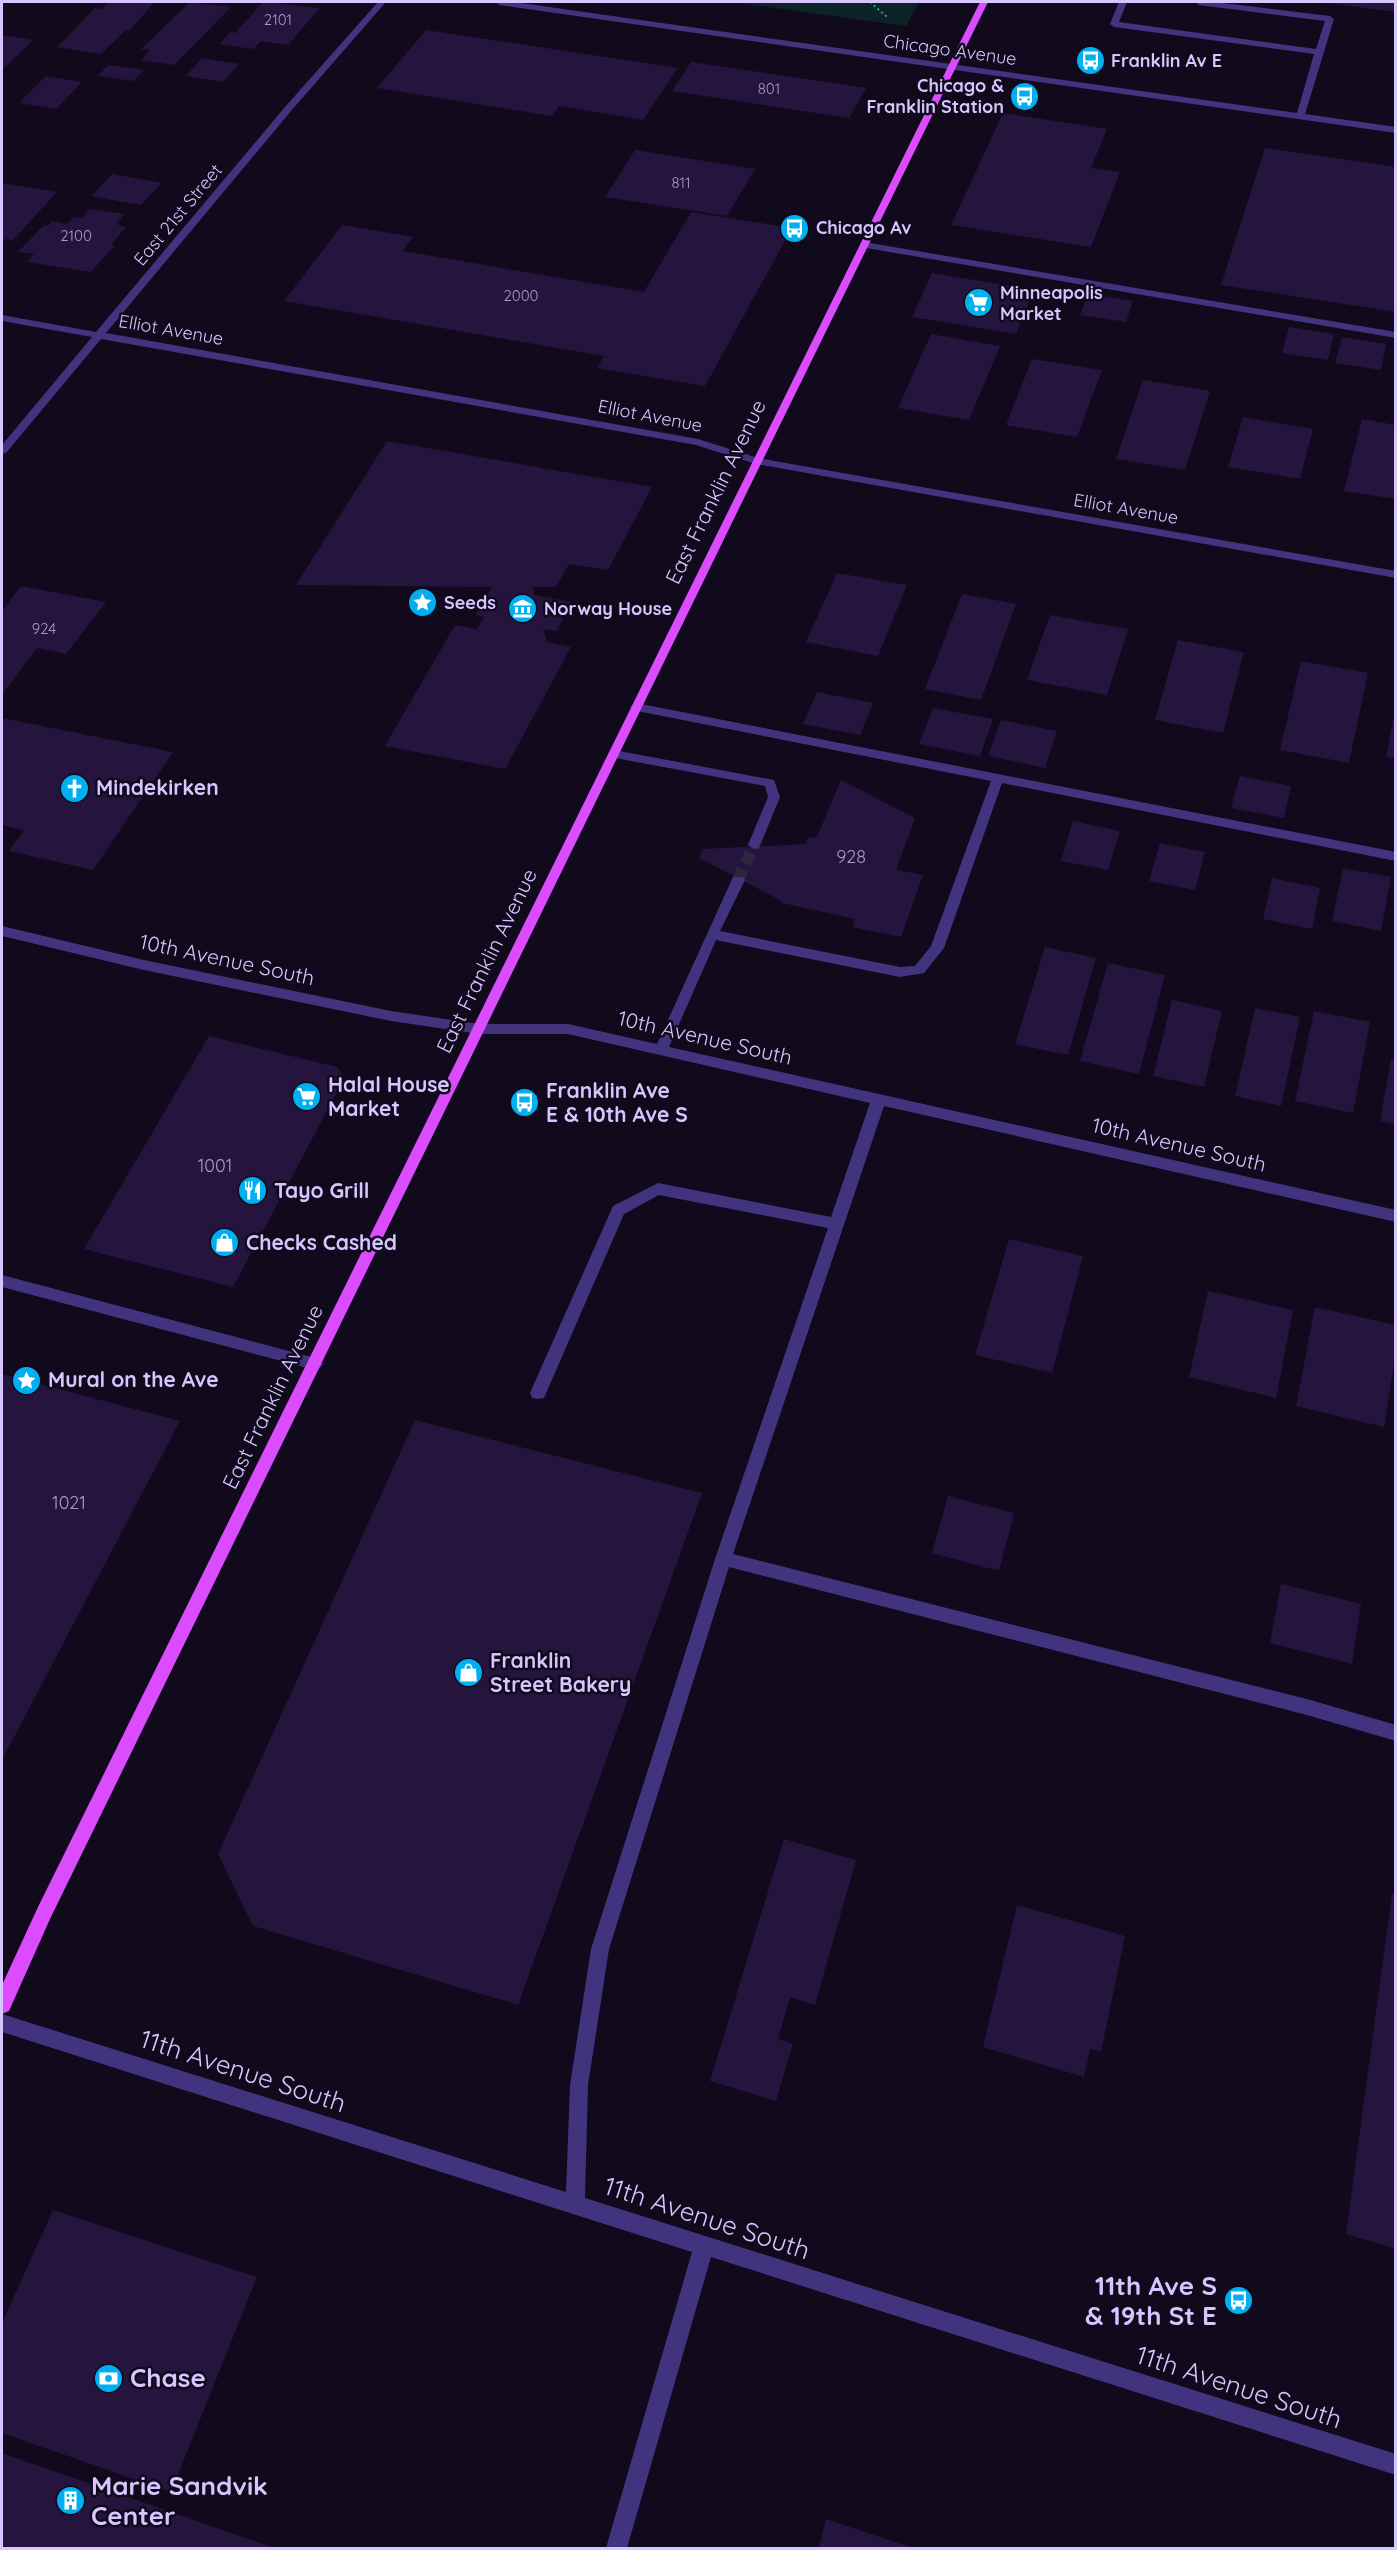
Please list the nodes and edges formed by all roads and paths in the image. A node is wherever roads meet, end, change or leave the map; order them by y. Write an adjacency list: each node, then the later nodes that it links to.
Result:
1 (382, 2): 13 (street, East 21st Street)
2 (499, 2): 7 (street, Chicago Avenue)
3 (984, 2): 7 (main road, East Franklin Avenue)
4 (1123, 2): 6 (street)
5 (1198, 2): 6 (street)
6 (1319, 52): 8 (street)
7 (952, 67): 8 (street, Chicago Avenue); 10 (main road, East Franklin Avenue)
8 (1299, 117): 9 (street, Chicago Avenue)
9 (1395, 130)
10 (864, 245): 12 (street); 15 (main road, East Franklin Avenue)
11 (2, 318): 13 (street, Elliot Avenue)
12 (1395, 334)
13 (98, 335): 14 (street, East 21st Street); 15 (street, Elliot Avenue)
14 (2, 451)
15 (756, 461): 16 (street, Elliot Avenue); 17 (main road, East Franklin Avenue)
16 (1395, 575)
17 (636, 708): 18 (main road, East Franklin Avenue); 19 (street)
18 (614, 754): 20 (street); 25 (main road, East Franklin Avenue)
19 (998, 778): 21 (street); 24 (street)
20 (754, 846)
21 (1395, 857)
22 (738, 880): 24 (street)
23 (2, 931): 25 (street, 10th Avenue South)
24 (712, 934): 26 (street)
25 (479, 1029): 26 (street, 10th Avenue South); 31 (main road, East Franklin Avenue)
26 (661, 1050): 27 (street, 10th Avenue South)
27 (879, 1098): 28 (street, 10th Avenue South); 29 (street)
28 (1395, 1216)
29 (837, 1224): 32 (street); 33 (street)
30 (2, 1281): 31 (street)
31 (315, 1364): 35 (main road, East Franklin Avenue)
32 (538, 1393)
33 (723, 1559): 34 (street); 37 (street)
34 (1395, 1733)
35 (2, 2005)
36 (2, 2023): 37 (street, 11th Avenue South)
37 (575, 2205): 38 (street, 11th Avenue South)
38 (705, 2246): 39 (street, 11th Avenue South); 40 (street)
39 (1395, 2465)
40 (616, 2548)

